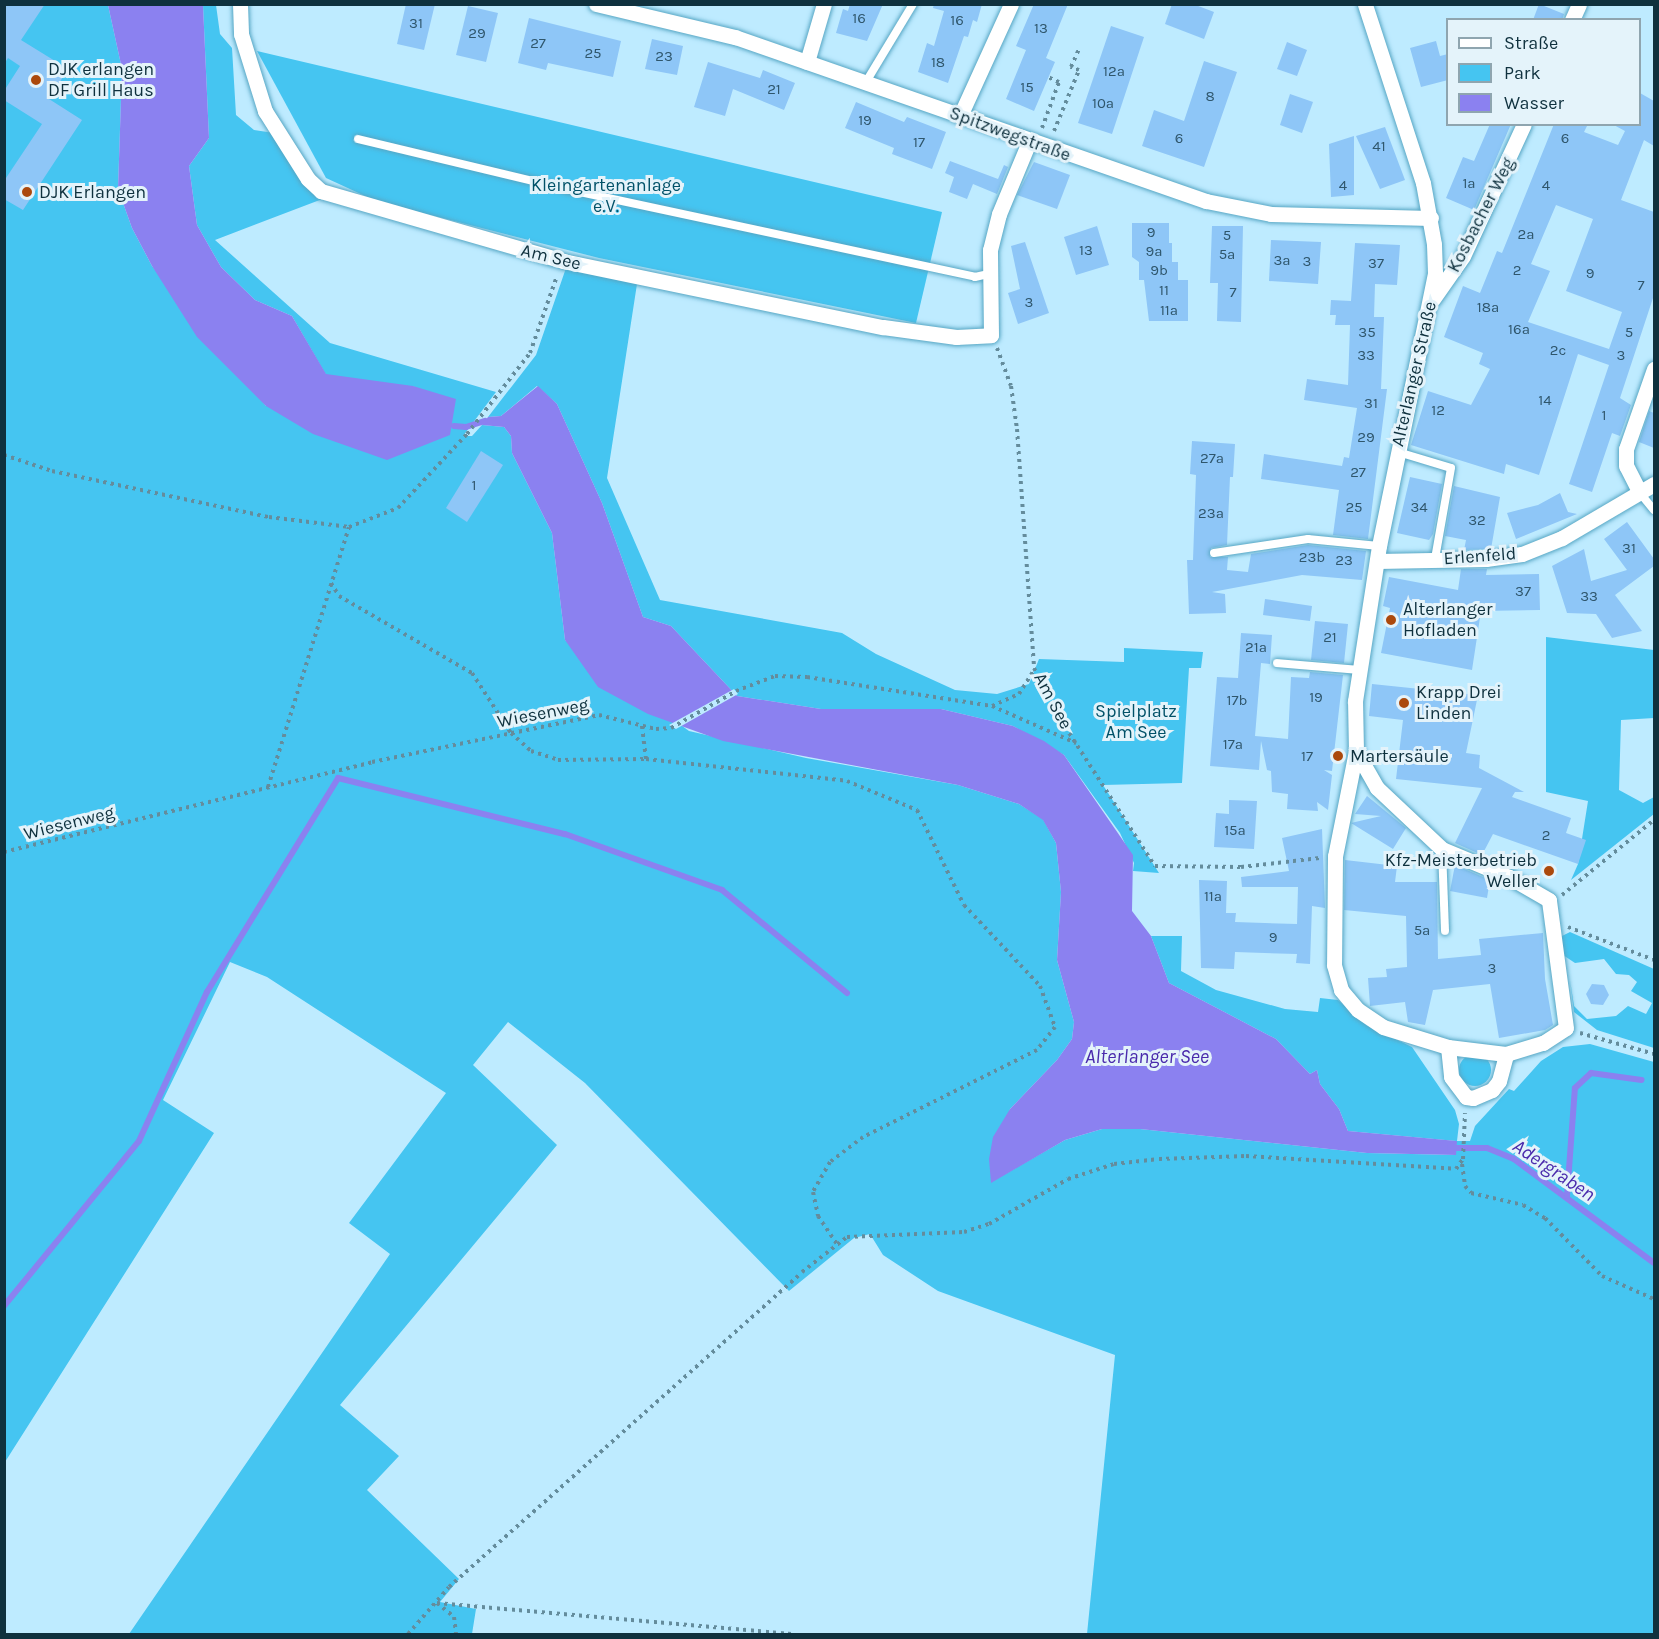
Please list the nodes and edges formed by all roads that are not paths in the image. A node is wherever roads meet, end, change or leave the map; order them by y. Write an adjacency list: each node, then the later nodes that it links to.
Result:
1 (240, 4): 17 (street, Am See)
2 (596, 4): 8 (street, Spitzwegstraße)
3 (824, 4): 10 (street)
4 (913, 4): 11 (lane)
5 (1011, 4): 12 (street)
6 (1365, 4): 16 (street, Alterlanger Straße)
7 (1579, 4): 9 (street)
8 (654, 10): 10 (street, Spitzwegstraße)
9 (1573, 18)
10 (807, 62): 11 (street, Spitzwegstraße)
11 (866, 82): 12 (street, Spitzwegstraße)
12 (960, 116): 15 (street, Spitzwegstraße)
13 (1523, 126): 18 (street, Kosbacher Weg)
14 (357, 139): 17 (lane)
15 (1029, 142): 16 (street, Spitzwegstraße); 17 (street)
16 (1431, 218): 18 (street, Alterlanger Straße)
17 (988, 274)
18 (1431, 302): 20 (street, Alterlanger Straße)
19 (1654, 369): 22 (street)
20 (1397, 451): 25 (street, Alterlanger Straße); 26 (lane)
21 (1654, 484): 22 (street, Erlenfeld)
22 (1641, 493): 23 (lane); 26 (street, Erlenfeld)
23 (1654, 510)
24 (1214, 553): 25 (lane)
25 (1378, 554): 26 (street, Erlenfeld); 28 (street, Alterlanger Straße)
26 (1435, 559)
27 (1277, 663): 28 (lane)
28 (1359, 669): 29 (street, Alterlanger Straße)
29 (1356, 751): 30 (street, Alterlanger Straße); 32 (street, Alterlanger Straße)
30 (1442, 849): 31 (lane); 33 (street, Alterlanger Straße)
31 (1444, 931)
32 (1448, 1047): 33 (street, Alterlanger Straße); 33 (street)
33 (1506, 1054)

